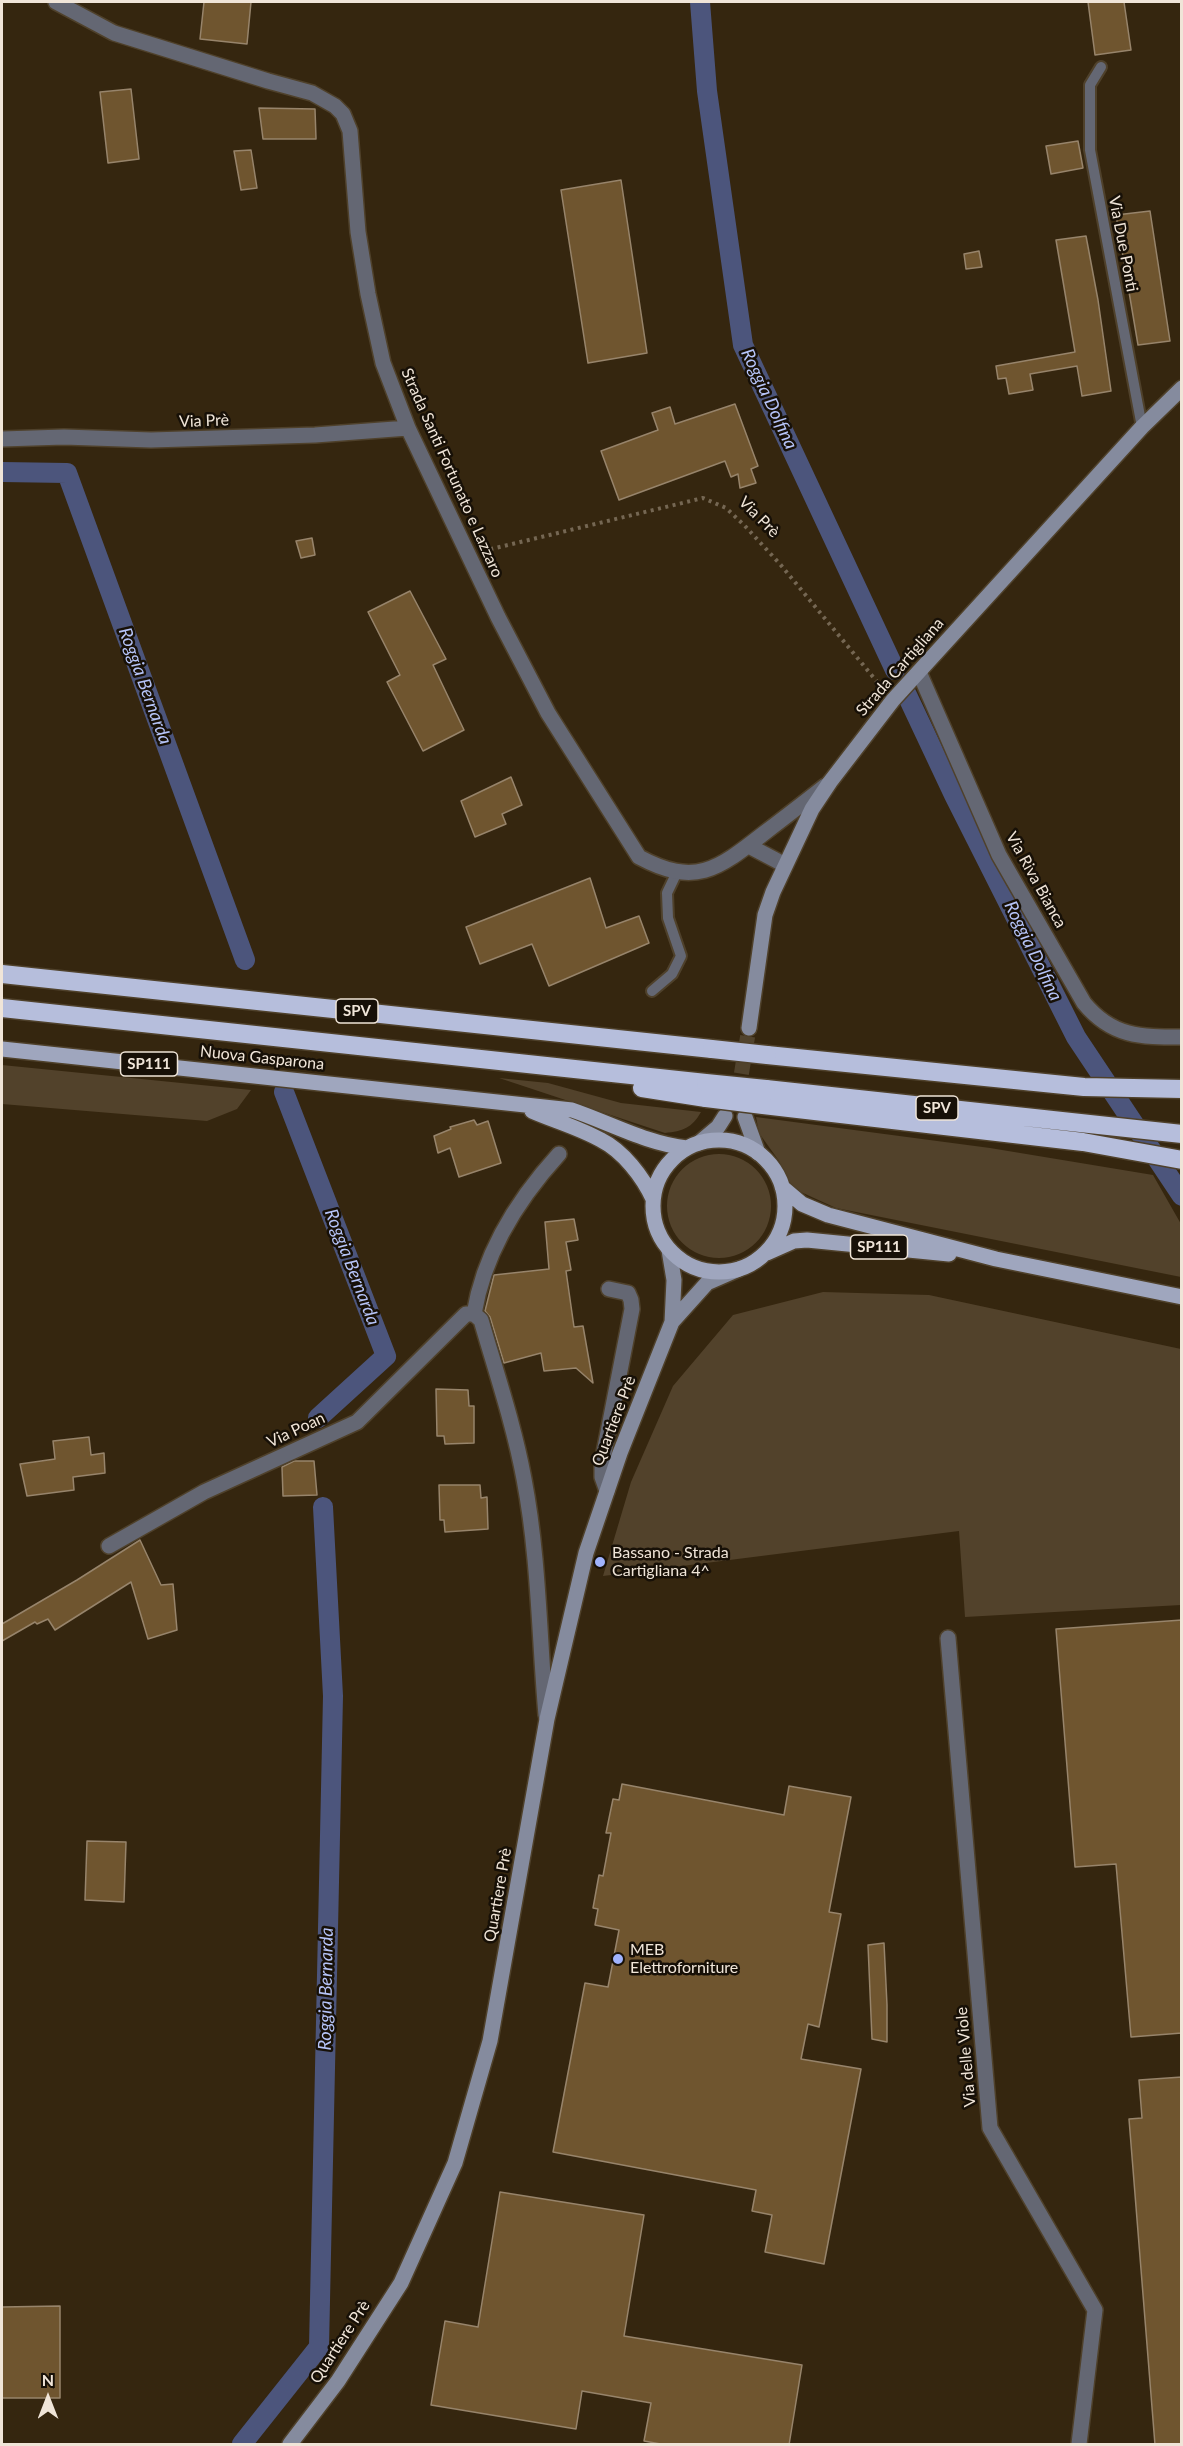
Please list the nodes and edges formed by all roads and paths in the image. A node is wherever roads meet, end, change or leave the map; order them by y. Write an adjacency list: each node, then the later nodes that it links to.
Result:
1 (56, 2): 5 (street, Strada Santi Fortunato e Lazzaro)
2 (1101, 67): 4 (lane, Via Due Ponti)
3 (1182, 388): 4 (street, Strada Cartigliana)
4 (1142, 427): 8 (street, Strada Cartigliana)
5 (408, 428): 6 (street, Via Prè); 7 (street, Strada Santi Fortunato e Lazzaro)
6 (2, 439)
7 (468, 554): 9 (path, Via Prè); 13 (street, Strada Santi Fortunato e Lazzaro)
8 (919, 672): 9 (street, Strada Cartigliana); 18 (street, Via Riva Bianca)
9 (893, 700): 10 (street, Strada Cartigliana)
10 (830, 782): 11 (street, Strada Santi Fortunato e Lazzaro); 12 (street, Strada Cartigliana)
11 (749, 846): 12 (street); 13 (street, Strada Santi Fortunato e Lazzaro)
12 (785, 865): 17 (street, Strada Cartigliana)
13 (677, 872): 15 (lane)
14 (2, 974): 20 (highway, SPV, bridge)
15 (652, 991)
16 (2, 1008): 21 (highway, SPV)
17 (749, 1028)
18 (1182, 1037)
19 (2, 1049): 22 (main road, Nuova Gasparona / SP111)
20 (1182, 1089)
21 (706, 1090): 25 (highway, SPV, bridge); 29 (highway, bridge)
22 (518, 1106): 26 (main road, Nuova Gasparona / SP111); 31 (main road, Nuova Gasparona / SP111)
23 (725, 1116): 26 (street)
24 (745, 1117): 27 (street)
25 (1181, 1134)
26 (693, 1145): 27 (main road, Nuova Gasparona / SP111); 31 (main road, Nuova Gasparona / SP111)
27 (758, 1153): 30 (main road, Nuova Gasparona / SP111)
28 (560, 1154): 38 (street)
29 (1182, 1160)
30 (782, 1187): 33 (main road, Nuova Gasparona / SP111); 34 (main road, SP111)
31 (653, 1199): 32 (main road, Nuova Gasparona / SP111)
32 (669, 1250): 35 (main road, Nuova Gasparona / SP111); 39 (street, Quartiere Prè)
33 (764, 1254): 34 (main road, SP111); 35 (main road, Nuova Gasparona / SP111)
34 (996, 1259): 37 (main road, SP111)
35 (739, 1269): 39 (street, Quartiere Prè)
36 (609, 1289): 40 (street)
37 (1182, 1297)
38 (474, 1314): 41 (street, Via Poan); 43 (street)
39 (672, 1322): 40 (street, Quartiere Prè)
40 (607, 1491): 43 (street, Quartiere Prè)
41 (110, 1546)
42 (948, 1638): 45 (street, Via delle Viole)
43 (547, 1719): 44 (street, Quartiere Prè)
44 (290, 2445)
45 (1079, 2445)

